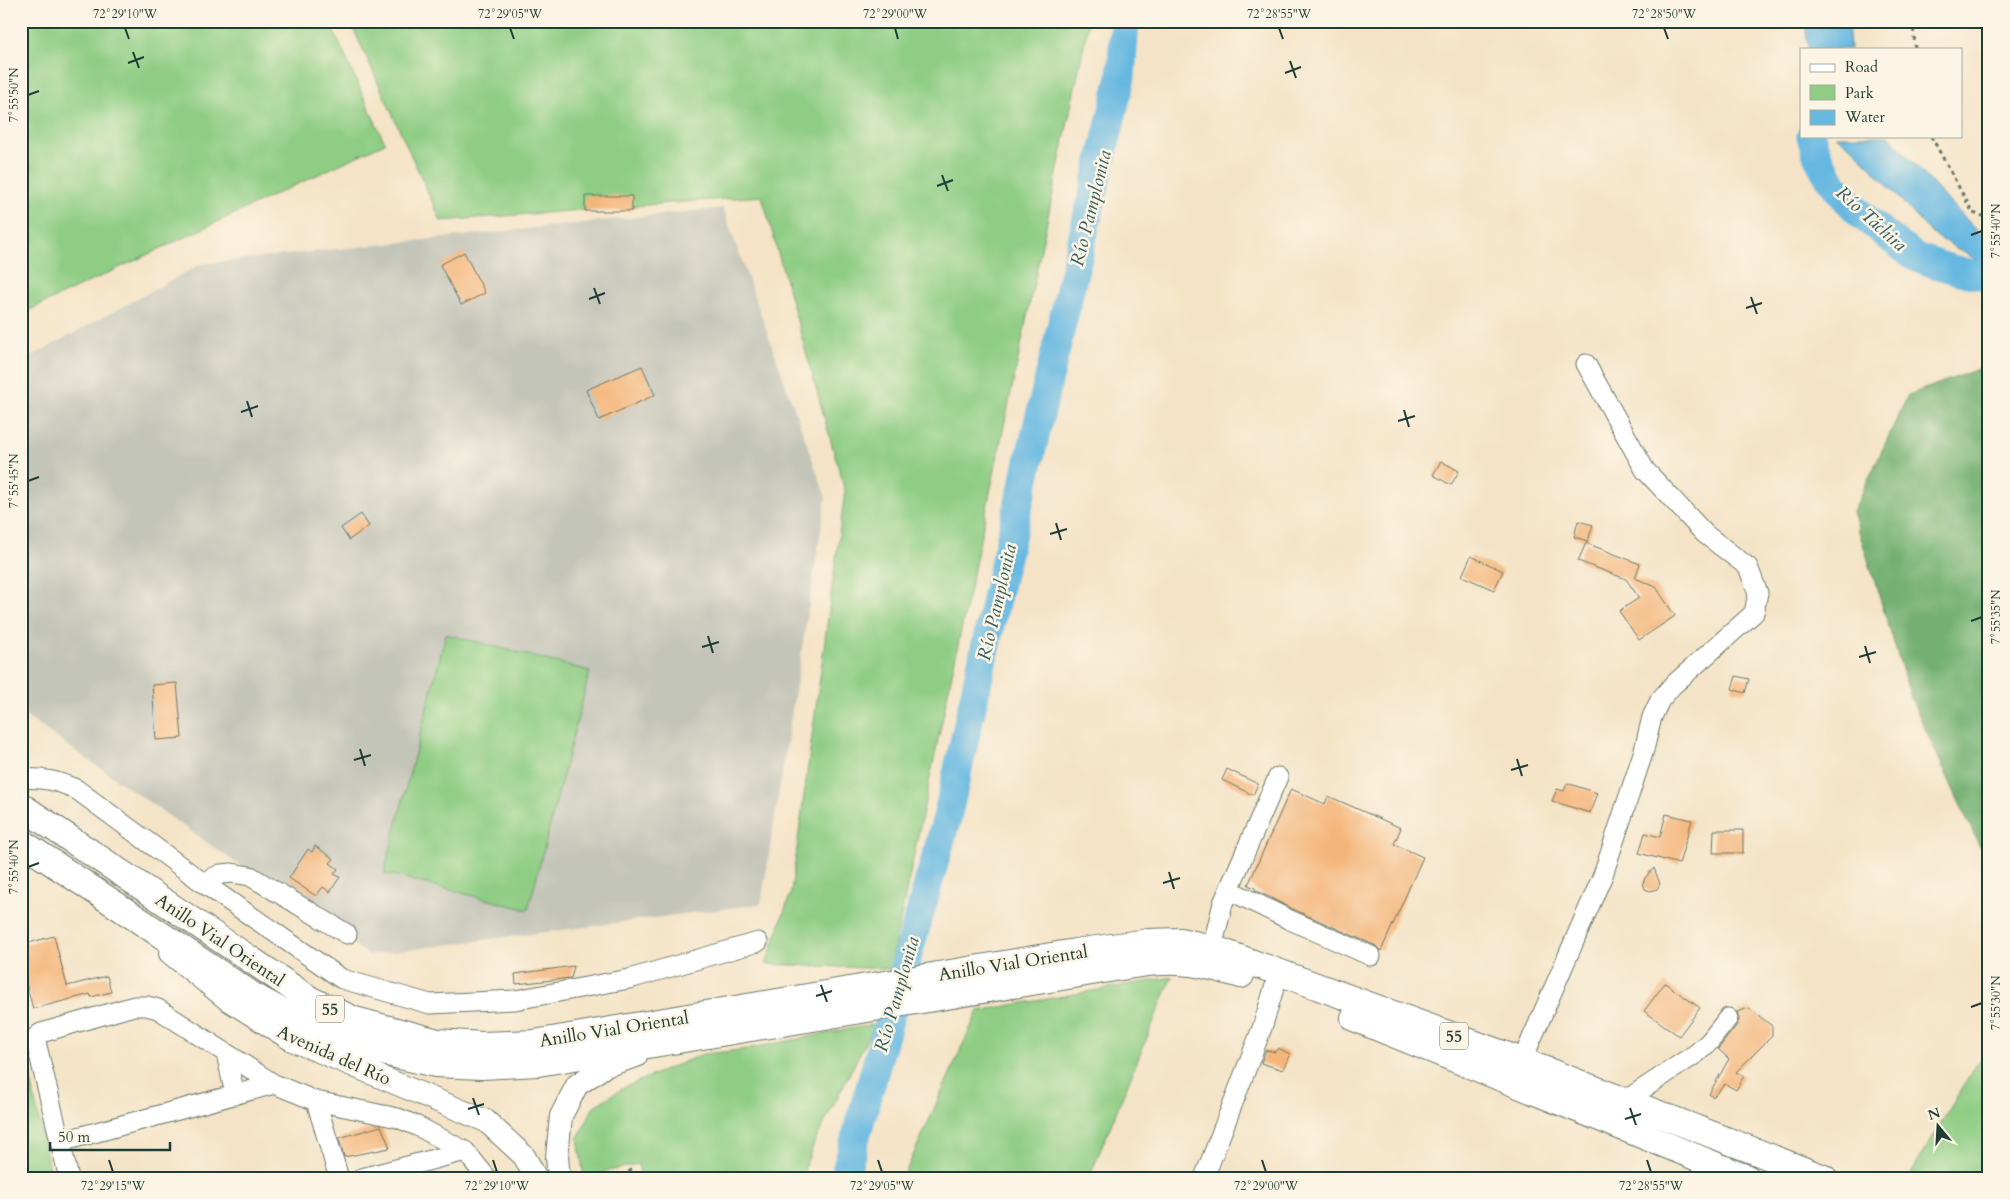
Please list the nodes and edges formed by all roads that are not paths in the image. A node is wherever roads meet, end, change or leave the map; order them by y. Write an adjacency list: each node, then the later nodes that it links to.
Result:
1 (1586, 364): 18 (street)
2 (1278, 777): 8 (street)
3 (21, 779): 6 (street)
4 (21, 806): 16 (highway, Anillo Vial Oriental / 55)
5 (21, 842): 7 (highway, Anillo Vial Oriental / 55)
6 (206, 885): 9 (street); 10 (street)
7 (85, 886): 16 (highway, Anillo Vial Oriental / 55); 29 (main road, Avenida del Río)
8 (1229, 890): 11 (street); 12 (street)
9 (347, 934)
10 (758, 942)
11 (1212, 948): 13 (highway, Anillo Vial Oriental / 55); 18 (highway, Anillo Vial Oriental / 55)
12 (1371, 956)
13 (1077, 963): 14 (highway, Anillo Vial Oriental / 55); 16 (highway, Anillo Vial Oriental / 55)
14 (1275, 985): 31 (street); 32 (highway, Anillo Vial Oriental / 55)
15 (1728, 1018): 21 (street)
16 (692, 1031): 30 (main road)
17 (226, 1053): 19 (street); 20 (street); 23 (street)
18 (1522, 1061): 21 (highway, Anillo Vial Oriental / 55)
19 (274, 1084): 20 (street); 22 (street)
20 (235, 1095): 23 (street)
21 (1626, 1100): 33 (highway, Anillo Vial Oriental / 55)
22 (316, 1101): 24 (street); 26 (street)
23 (60, 1142): 25 (street)
24 (465, 1151): 27 (street); 28 (street)
25 (69, 1178)
26 (339, 1178)
27 (362, 1178)
28 (487, 1178)
29 (536, 1178)
30 (559, 1178)
31 (1204, 1178)
32 (1747, 1178)
33 (1824, 1178)

